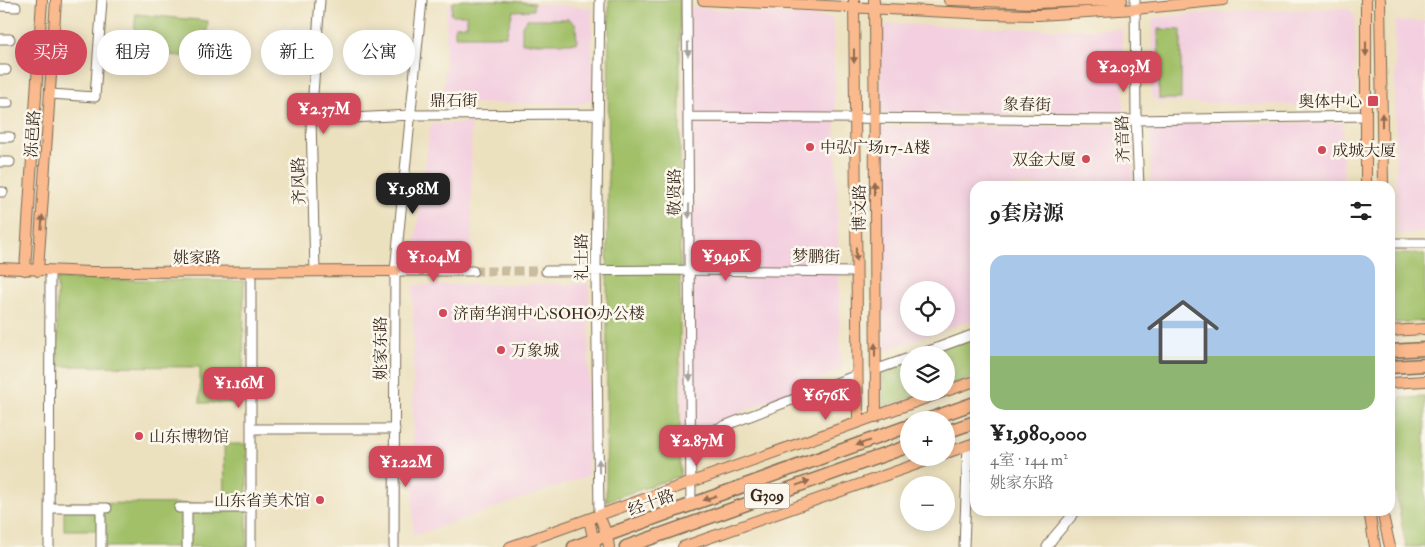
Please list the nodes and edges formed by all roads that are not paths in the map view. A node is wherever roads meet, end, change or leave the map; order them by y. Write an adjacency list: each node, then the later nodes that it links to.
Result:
1 (42, 0): 39 (main road, 泺邑路)
2 (56, 0): 22 (main road, 泺邑路)
3 (102, 0): 22 (street)
4 (320, 0): 29 (street, 齐风路)
5 (422, 0): 24 (street, 姚家东路)
6 (600, 0): 23 (street, 礼士路)
7 (687, 0): 26 (street, 敬贤路, one-way to 26)
8 (703, 0): 15 (main road)
9 (948, 0): 14 (main road)
10 (1122, 0): 14 (main road)
11 (1223, 0): 17 (main road)
12 (1366, 0): 25 (main road, one-way to 25)
13 (1380, 0): 35 (main road, one-way to 13)
14 (1035, 2)
15 (854, 4): 16 (main road); 27 (main road, 博文路, one-way to 27)
16 (874, 4): 17 (main road); 28 (main road, 博文路)
17 (1135, 4): 30 (street, 齐音路)
18 (0, 6): 19 (street)
19 (16, 7)
20 (0, 39): 21 (street)
21 (10, 39)
22 (50, 94): 42 (main road, 泺邑路, one-way to 22)
23 (598, 114): 24 (street, 鼎石街); 40 (street, 礼士路)
24 (411, 115): 29 (street, 鼎石街); 45 (street, 姚家东路)
25 (1366, 116): 30 (street, 象春街); 34 (main road)
26 (688, 117): 27 (street, 象春街); 41 (street, 敬贤路, one-way to 41)
27 (854, 117): 28 (street, 象春街); 49 (main road, 博文路, one-way to 49)
28 (874, 117): 30 (street, 象春街); 59 (main road, 博文路, one-way to 28)
29 (311, 120): 44 (street, 齐风路)
30 (1136, 120): 33 (street, 齐音路)
31 (0, 162): 32 (street)
32 (10, 162)
33 (1139, 181)
34 (1366, 181)
35 (1383, 181)
36 (1395, 243): 37 (street)
37 (1425, 243)
38 (0, 268): 39 (main road, 姚家路)
39 (25, 270): 42 (main road, 姚家路)
40 (596, 270): 41 (street, 梦鹏街); 47 (street, 梦鹏街); 85 (street, 礼士路, one-way to 40)
41 (689, 270): 49 (street, 梦鹏街); 75 (street, 敬贤路, one-way to 75)
42 (38, 271): 48 (main road, 姚家路)
43 (251, 271): 44 (main road, 姚家路); 48 (main road, 姚家路); 71 (street)
44 (315, 271): 45 (main road, 姚家路)
45 (395, 271): 46 (street); 72 (street, 姚家东路)
46 (473, 271)
47 (546, 271)
48 (50, 272): 83 (street)
49 (856, 272): 60 (main road, 博文路)
50 (1425, 329): 51 (main road)
51 (1395, 331)
52 (970, 336): 53 (street)
53 (942, 346)
54 (1425, 349): 55 (highway)
55 (1395, 351)
56 (900, 361): 59 (street)
57 (1425, 365): 58 (highway)
58 (1395, 367)
59 (875, 370): 68 (main road, 博文路)
60 (857, 375): 69 (main road, 博文路); 75 (street)
61 (1425, 381): 63 (main road)
62 (970, 383): 64 (main road, 经十路)
63 (1395, 383)
64 (955, 388)
65 (920, 401): 68 (main road, 经十路)
66 (970, 405): 67 (highway)
67 (952, 411)
68 (876, 417): 69 (main road, 经十路)
69 (858, 423): 80 (main road, 经十路)
70 (970, 424): 74 (highway)
71 (251, 429): 72 (street); 84 (street)
72 (395, 429): 96 (street, 姚家东路)
73 (900, 429): 82 (highway, 经十路 / G309, one-way to 82)
74 (955, 429)
75 (690, 439): 80 (street, 敬贤路)
76 (970, 444): 78 (main road)
77 (900, 449): 99 (highway, 经十路 / G309, one-way to 77)
78 (955, 450)
79 (911, 466): 100 (main road)
80 (690, 483): 82 (street, 敬贤路); 85 (main road, 经十路)
81 (970, 490): 101 (street)
82 (691, 505): 90 (highway, 经十路 / G309)
83 (49, 508): 92 (street); 93 (street)
84 (251, 508): 94 (street); 95 (street)
85 (599, 515): 89 (main road, 经十路); 90 (main road)
86 (1072, 516): 102 (street)
87 (1370, 516): 103 (main road)
88 (1383, 516): 104 (main road)
89 (589, 519): 91 (main road); 97 (main road, 经十路)
90 (608, 541): 91 (highway, 经十路 / G309)
91 (594, 544): 98 (highway, 经十路 / G309)
92 (49, 547)
93 (101, 547)
94 (187, 547)
95 (251, 547)
96 (394, 547)
97 (510, 547)
98 (574, 547)
99 (626, 547)
100 (683, 547)
101 (964, 547)
102 (1047, 547)
103 (1375, 547)
104 (1390, 547)

